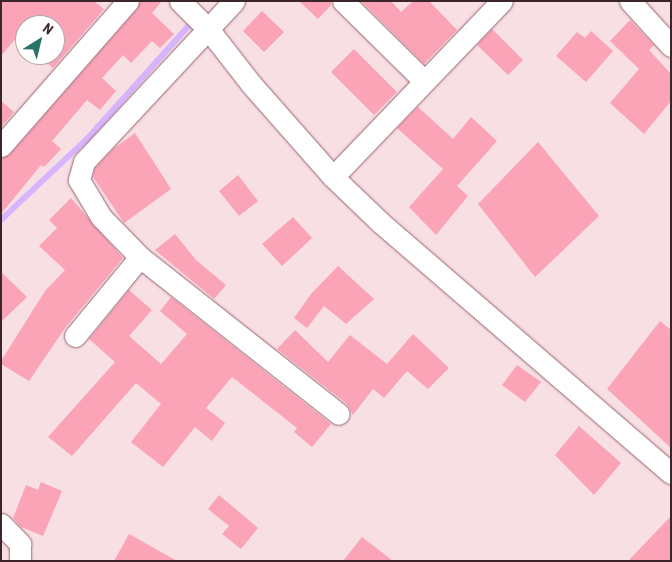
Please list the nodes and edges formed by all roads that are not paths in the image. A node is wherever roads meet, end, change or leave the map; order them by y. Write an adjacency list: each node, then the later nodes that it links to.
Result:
1 (128, 1): 10 (street)
2 (180, 1): 7 (street)
3 (234, 1): 7 (street)
4 (343, 1): 9 (street)
5 (502, 1): 9 (street)
6 (630, 1): 8 (street)
7 (209, 30): 11 (street); 12 (street)
8 (671, 46)
9 (424, 81): 11 (street)
10 (1, 146)
11 (333, 177): 15 (street)
12 (140, 257): 13 (street); 14 (street)
13 (75, 336)
14 (339, 414)
15 (671, 472)
16 (1, 524): 17 (street)
17 (20, 561)

